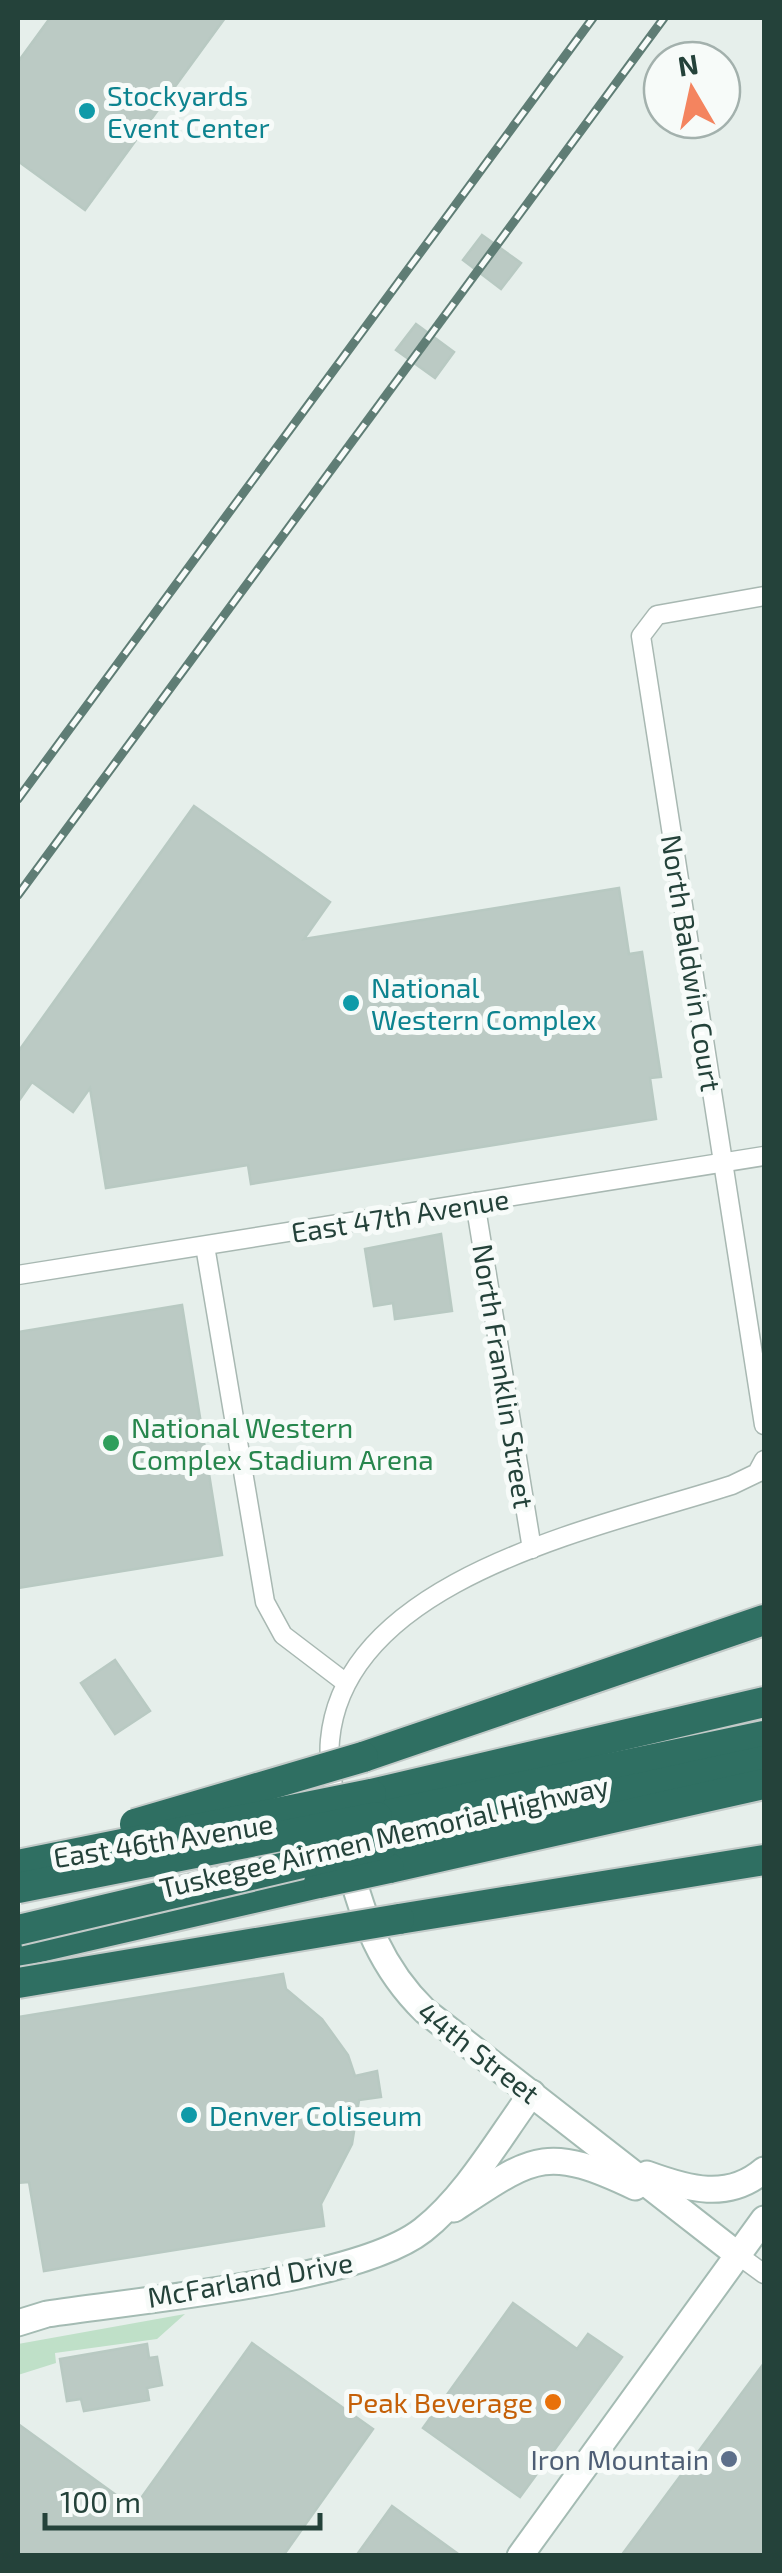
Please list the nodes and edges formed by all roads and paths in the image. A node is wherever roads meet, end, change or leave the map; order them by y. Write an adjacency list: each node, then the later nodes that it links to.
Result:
1 (764, 596): 3 (street, North Baldwin Court)
2 (764, 1156): 3 (street, East 47th Avenue)
3 (724, 1164): 4 (street, East 47th Avenue); 7 (street, North Baldwin Court)
4 (475, 1202): 5 (street, East 47th Avenue); 9 (street, North Franklin Street)
5 (205, 1246): 6 (street, East 47th Avenue); 11 (street)
6 (27, 1275)
7 (764, 1425)
8 (761, 1466): 9 (street)
9 (532, 1549): 11 (street)
10 (764, 1620): 19 (highway, bridge)
11 (346, 1684): 16 (street, 44th Street)
12 (764, 1702): 17 (highway, Tuskegee Airmen Memorial Highway)
13 (764, 1736): 17 (highway)
14 (764, 1761): 17 (highway)
15 (764, 1784): 17 (highway, Tuskegee Airmen Memorial Highway)
16 (340, 1824): 19 (street, East 46th Avenue); 20 (street, East 46th Avenue); 24 (street, 44th Street)
17 (380, 1831): 19 (highway, Tuskegee Airmen Memorial Highway, bridge); 20 (highway, bridge); 21 (highway, bridge); 22 (highway, Tuskegee Airmen Memorial Highway, bridge)
18 (764, 1860): 23 (highway, bridge)
19 (18, 1862)
20 (18, 1885)
21 (18, 1930)
22 (18, 1952)
23 (18, 1982)
24 (532, 2093): 25 (street, 44th Street); 29 (street, McFarland Drive)
25 (622, 2164): 26 (street); 27 (street, 44th Street)
26 (764, 2170)
27 (675, 2206): 29 (street); 30 (street, 44th Street)
28 (764, 2219): 30 (street)
29 (425, 2228): 32 (street, McFarland Drive)
30 (738, 2255): 31 (street, 44th Street); 33 (street)
31 (764, 2274)
32 (18, 2323)
33 (520, 2556)

